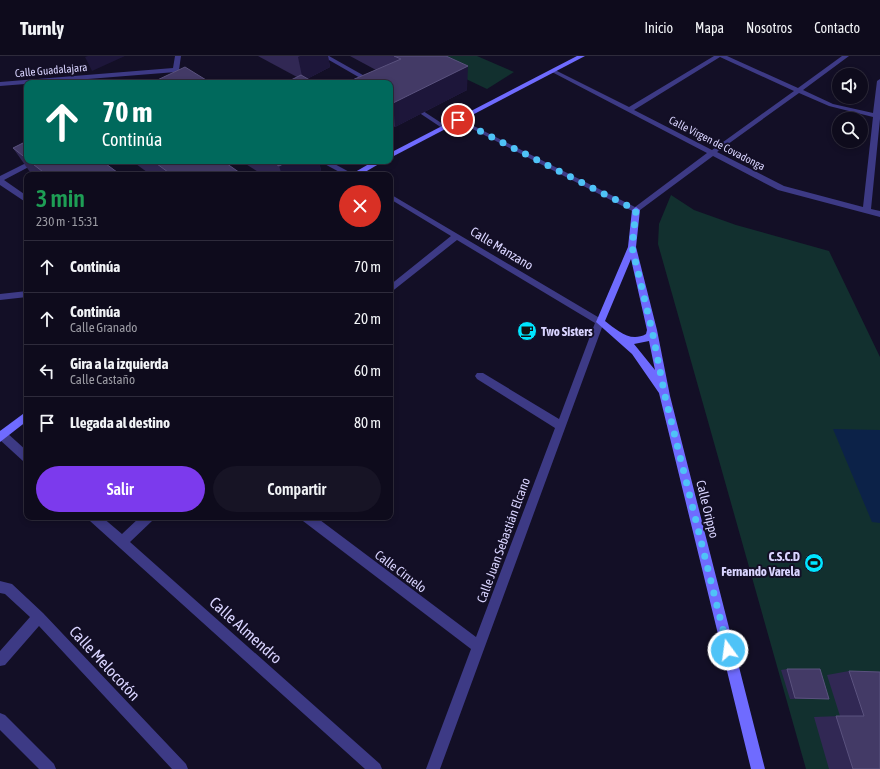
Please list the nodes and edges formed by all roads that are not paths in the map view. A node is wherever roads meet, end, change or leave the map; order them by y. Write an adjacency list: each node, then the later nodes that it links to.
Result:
1 (178, 56): 7 (street)
2 (325, 56): 11 (street)
3 (582, 56): 8 (street)
4 (718, 56): 16 (street)
5 (722, 56): 15 (street)
6 (846, 56): 15 (street)
7 (176, 70): 9 (street); 10 (street, Calle Guadalajara)
8 (553, 71): 16 (street, Calle Virgen de Covadonga); 19 (street)
9 (182, 74)
10 (50, 80)
11 (369, 80)
12 (880, 81): 18 (street)
13 (24, 82): 14 (street, Calle Guadalajara)
14 (0, 84)
15 (798, 90): 18 (street); 21 (street)
16 (629, 110): 21 (street, Calle Virgen de Covadonga)
17 (423, 113): 20 (street)
18 (878, 117): 32 (street)
19 (458, 120): 20 (street); 31 (street)
20 (444, 127): 22 (street)
21 (712, 153): 31 (street); 32 (street, Calle Virgen de Covadonga)
22 (393, 154)
23 (30, 164): 28 (street)
24 (329, 164): 26 (street)
25 (374, 164): 27 (street)
26 (346, 172)
27 (358, 172)
28 (0, 180): 29 (street)
29 (24, 198)
30 (393, 198): 34 (street, Calle Manzano)
31 (636, 210): 35 (street)
32 (867, 210): 33 (street, Calle Virgen de Covadonga)
33 (880, 214)
34 (457, 236): 36 (street); 39 (street, Calle Manzano)
35 (632, 247): 39 (street); 40 (street)
36 (393, 288)
37 (24, 294): 38 (street)
38 (0, 297)
39 (600, 322): 41 (street); 45 (street, Calle Juan Sebastián Elcano)
40 (652, 330): 41 (street); 43 (street)
41 (623, 338): 43 (street)
42 (480, 376): 45 (street)
43 (665, 396): 61 (street, Calle Orippo)
44 (24, 417): 46 (street)
45 (561, 426): 54 (street, Calle Juan Sebastián Elcano)
46 (1, 436): 47 (street)
47 (24, 455)
48 (97, 520): 51 (street, Calle Almendro)
49 (145, 520): 51 (street)
50 (310, 520): 54 (street, Calle Ciruelo)
51 (122, 542): 59 (street, Calle Almendro)
52 (0, 587): 53 (street, Calle Melocotón)
53 (39, 617): 55 (street); 58 (street, Calle Melocotón)
54 (479, 647): 60 (street, Calle Juan Sebastián Elcano)
55 (0, 660)
56 (0, 720): 57 (street)
57 (49, 769)
58 (181, 769)
59 (375, 769)
60 (434, 769)
61 (758, 769)

